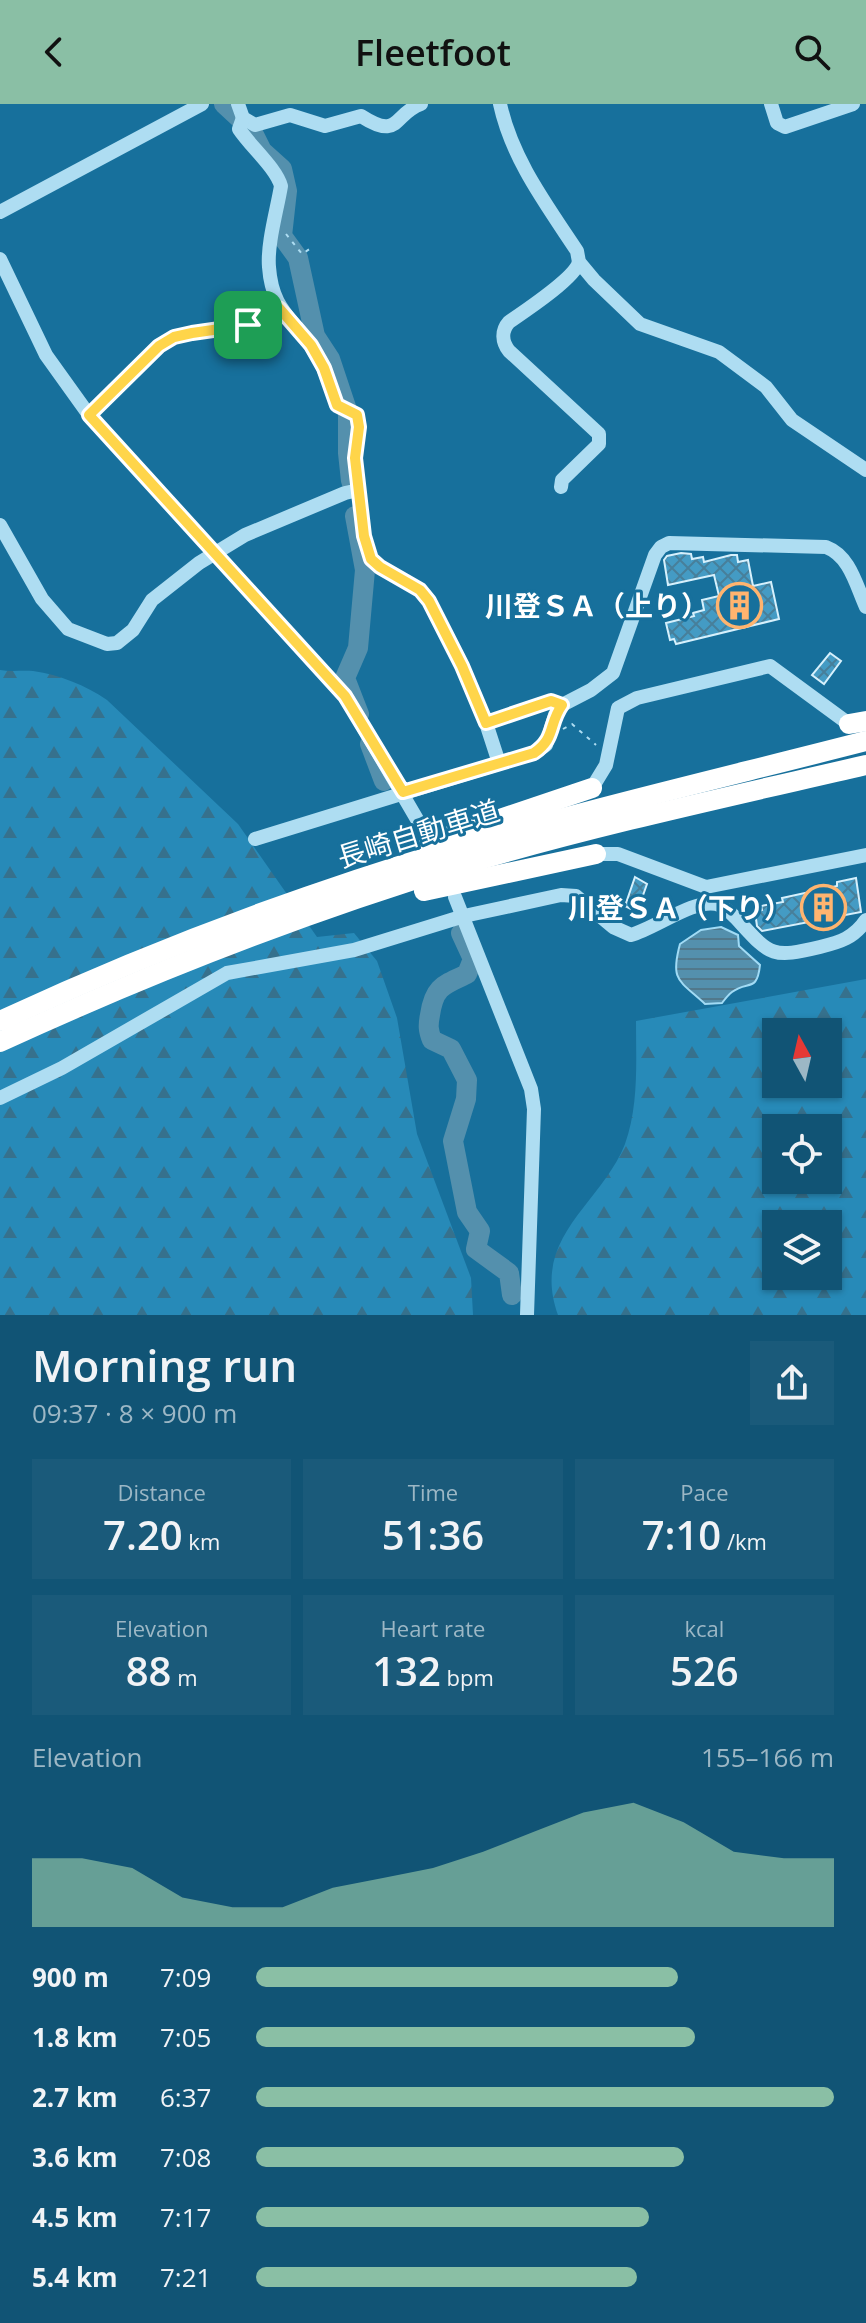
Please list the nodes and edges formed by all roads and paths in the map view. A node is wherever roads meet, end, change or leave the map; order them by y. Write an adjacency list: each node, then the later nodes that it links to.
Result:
1 (202, 104): 7 (street)
2 (421, 104): 6 (street)
3 (500, 104): 11 (street)
4 (771, 104): 5 (street)
5 (853, 104)
6 (240, 117): 12 (street)
7 (0, 212)
8 (287, 234): 9 (path)
9 (311, 248)
10 (0, 259): 13 (street)
11 (579, 262): 14 (street); 15 (street)
12 (279, 308): 13 (street); 16 (street)
13 (89, 415): 18 (street)
14 (866, 470)
15 (561, 487)
16 (352, 492): 18 (street); 22 (street)
17 (0, 525): 18 (street)
18 (214, 554): 29 (street)
19 (866, 607): 20 (street)
20 (562, 705): 22 (path); 23 (street)
21 (858, 722): 28 (street)
22 (486, 723): 26 (street)
23 (550, 738): 25 (path); 26 (street)
24 (866, 741): 37 (highway, 長崎自動車道)
25 (596, 745)
26 (499, 763): 29 (street)
27 (866, 765): 35 (highway, 長崎自動車道)
28 (592, 788): 37 (highway)
29 (403, 792): 30 (street); 31 (street)
30 (418, 821)
31 (255, 839)
32 (596, 854): 33 (street); 35 (highway)
33 (866, 855)
34 (455, 897): 36 (street)
35 (333, 909): 40 (highway, 長崎自動車道)
36 (464, 916): 38 (street); 41 (street); 42 (street)
37 (247, 917): 39 (highway, 長崎自動車道)
38 (866, 920)
39 (0, 1021)
40 (0, 1042)
41 (0, 1098)
42 (527, 1315)

